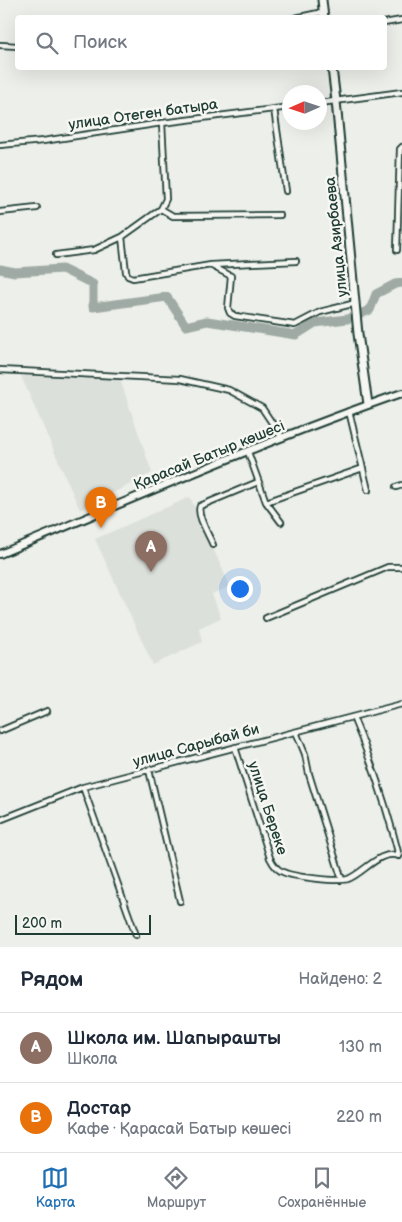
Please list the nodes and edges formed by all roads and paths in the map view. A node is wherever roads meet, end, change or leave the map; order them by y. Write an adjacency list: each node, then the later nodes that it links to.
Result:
1 (322, 0): 2 (main road)
2 (324, 15)
3 (402, 20): 4 (street)
4 (387, 22)
5 (0, 45): 6 (street)
6 (15, 46)
7 (332, 70): 9 (main road, улица Азирбаева)
8 (402, 92): 9 (street)
9 (336, 101): 10 (street); 26 (main road, улица Азирбаева)
10 (327, 102)
11 (282, 108): 12 (street, улица Отеген батыра)
12 (274, 109): 13 (street, улица Отеген батыра); 16 (street)
13 (162, 123): 14 (street, улица Отеген батыра); 18 (street)
14 (0, 145)
15 (402, 147): 22 (street)
16 (286, 191)
17 (37, 208): 19 (street)
18 (161, 210): 20 (street); 21 (street)
19 (0, 212)
20 (280, 215)
21 (122, 237): 23 (street); 25 (street)
22 (397, 250)
23 (56, 255)
24 (296, 261): 25 (street)
25 (211, 265): 26 (street)
26 (356, 305): 29 (main road, улица Азирбаева)
27 (0, 370): 31 (street)
28 (402, 393): 29 (main road, Қарасай Батыр көшесі)
29 (368, 404): 30 (main road, Қарасай Батыр көшесі)
30 (349, 411): 31 (main road, Қарасай Батыр көшесі); 33 (street)
31 (282, 438): 32 (main road, Қарасай Батыр көшесі)
32 (248, 452): 34 (street); 41 (main road, Қарасай Батыр көшесі)
33 (363, 468): 37 (street); 38 (street)
34 (258, 482): 38 (street); 40 (street)
35 (402, 485): 36 (street)
36 (396, 488)
37 (368, 490)
38 (266, 502): 39 (street)
39 (281, 522)
40 (213, 545)
41 (0, 554)
42 (402, 567): 43 (street)
43 (266, 618)
44 (402, 704): 46 (street, улица Сарыбай би)
45 (47, 711): 47 (street)
46 (353, 717): 48 (street, улица Сарыбай би); 53 (street)
47 (0, 731)
48 (296, 732): 49 (street, улица Сарыбай би); 54 (street)
49 (235, 747): 50 (street, улица Сарыбай би); 54 (street, улица Береке)
50 (149, 770): 51 (street, улица Сарыбай би); 55 (street)
51 (83, 787): 52 (street, улица Сарыбай би); 56 (street)
52 (0, 820)
53 (400, 857): 54 (street)
54 (342, 880)
55 (180, 901)
56 (136, 936)

